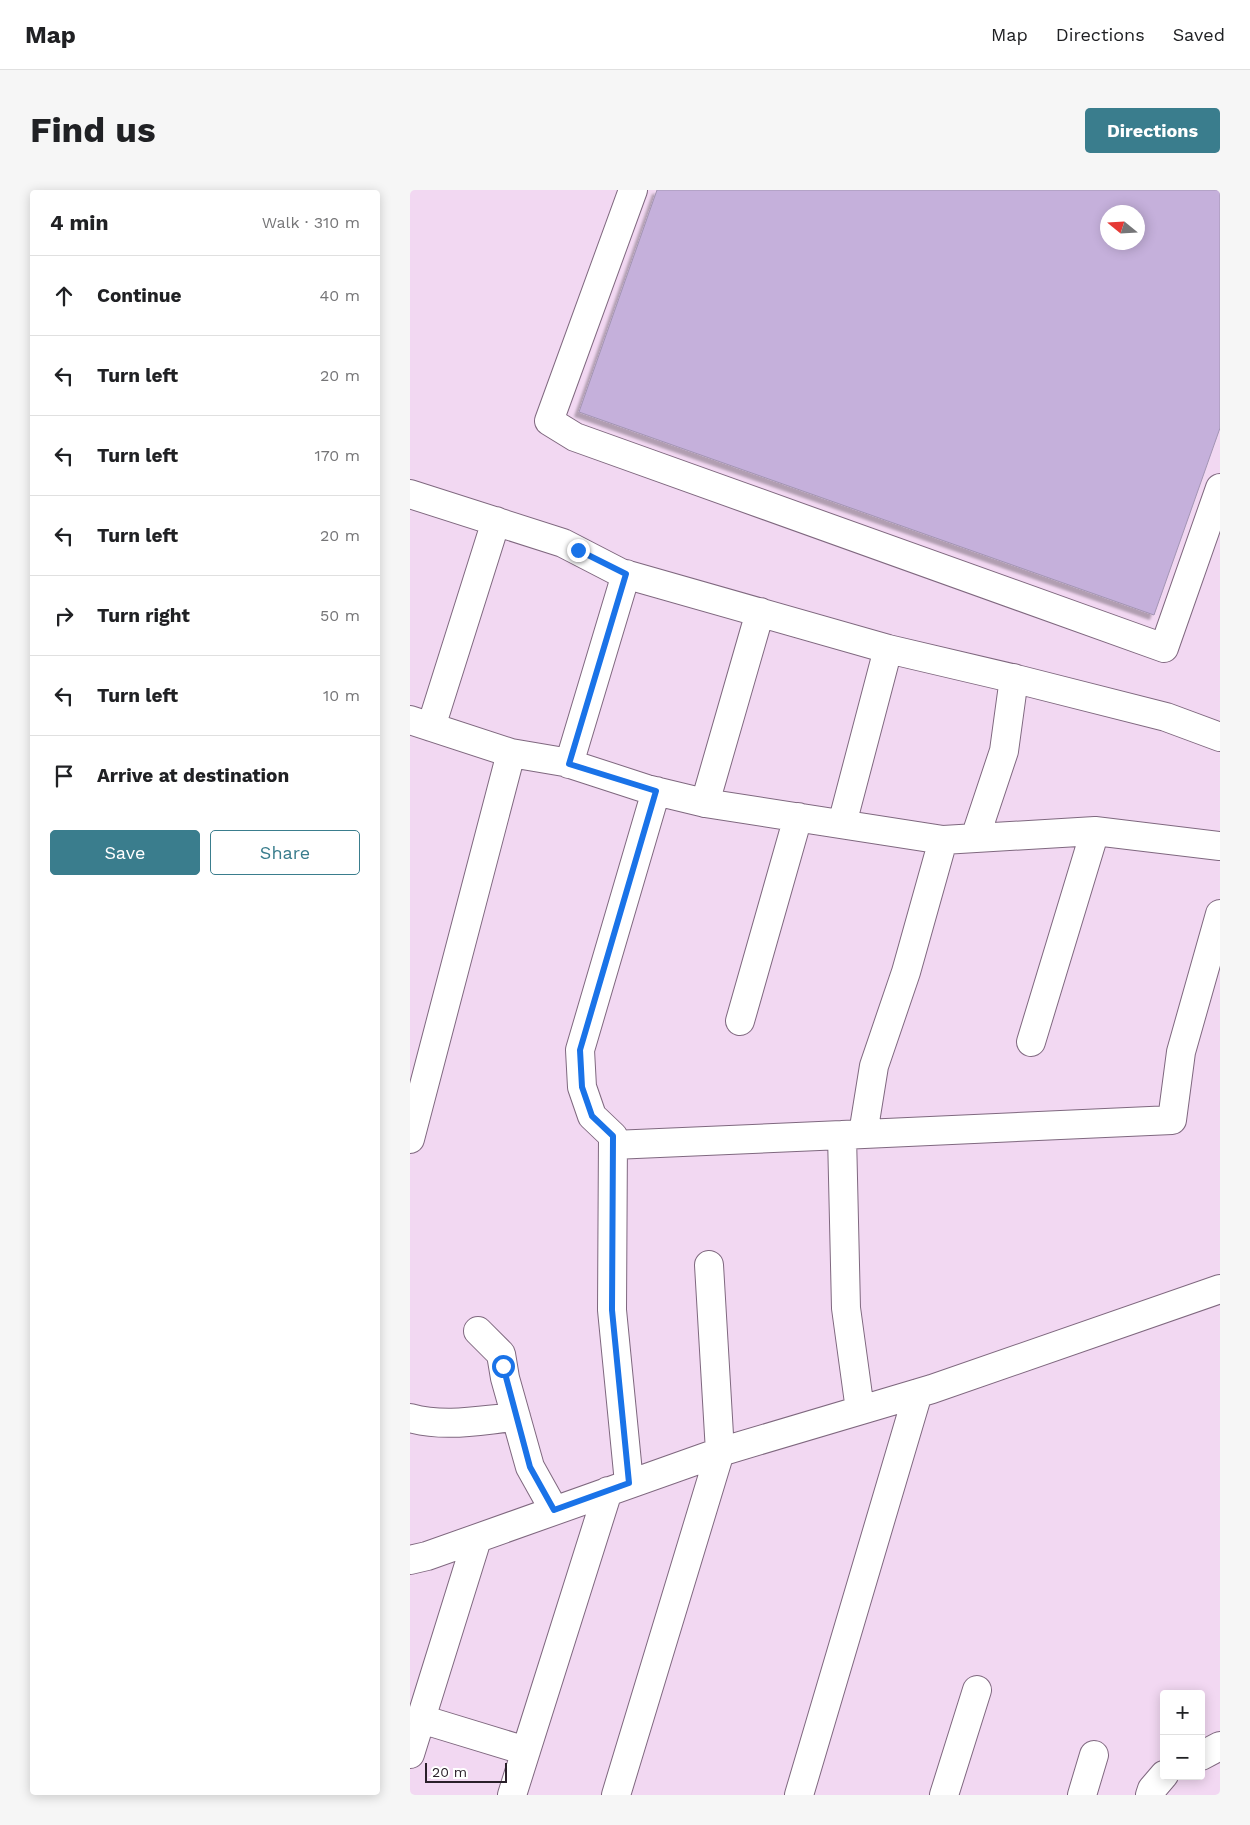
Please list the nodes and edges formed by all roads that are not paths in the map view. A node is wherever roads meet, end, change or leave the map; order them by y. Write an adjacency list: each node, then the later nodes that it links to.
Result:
1 (633, 190): 2 (street)
2 (1220, 488)
3 (410, 494): 4 (street)
4 (496, 521): 5 (street); 9 (street)
5 (626, 574): 6 (street); 12 (street)
6 (760, 612): 7 (street); 14 (street)
7 (888, 649): 8 (street); 16 (street)
8 (1014, 678): 10 (street); 18 (street)
9 (421, 724): 11 (street)
10 (1220, 737)
11 (510, 753): 12 (street); 25 (street)
12 (569, 764): 13 (street)
13 (656, 791): 14 (street); 26 (street)
14 (705, 803): 15 (street)
15 (798, 817): 16 (street); 22 (street)
16 (842, 824): 19 (street)
17 (1095, 831): 18 (street); 20 (street); 23 (street)
18 (975, 838): 19 (street)
19 (944, 840): 24 (street)
20 (1220, 846)
21 (1220, 914): 24 (street)
22 (740, 1021)
23 (1031, 1042)
24 (852, 1134): 26 (street); 31 (street)
25 (410, 1139)
26 (612, 1145): 35 (street)
27 (709, 1265): 34 (street)
28 (1220, 1289): 30 (street)
29 (478, 1331): 32 (street)
30 (918, 1393): 31 (street); 49 (street)
31 (860, 1410): 34 (street)
32 (516, 1417): 33 (street); 36 (street)
33 (410, 1418)
34 (720, 1452): 35 (street); 48 (street)
35 (618, 1487): 36 (street); 42 (street)
36 (554, 1510): 37 (street)
37 (476, 1539): 38 (street); 40 (street)
38 (410, 1560)
39 (977, 1690): 50 (street)
40 (421, 1719): 42 (street); 43 (street)
41 (1220, 1746): 44 (street)
42 (526, 1751): 47 (street)
43 (410, 1754)
44 (1205, 1754)
45 (1094, 1755): 51 (street)
46 (1160, 1780): 52 (street)
47 (512, 1795)
48 (616, 1795)
49 (799, 1795)
50 (944, 1795)
51 (1082, 1795)
52 (1150, 1795)

